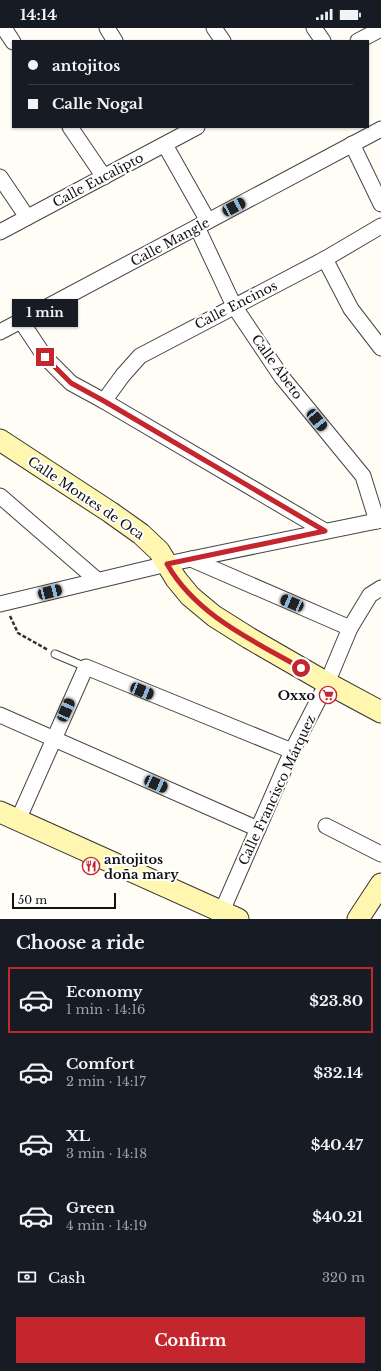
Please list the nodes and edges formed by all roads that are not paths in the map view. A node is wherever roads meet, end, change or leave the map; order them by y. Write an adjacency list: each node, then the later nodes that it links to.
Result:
1 (4, 28): 6 (street)
2 (107, 28): 7 (street)
3 (214, 28): 8 (street)
4 (314, 28): 9 (street)
5 (381, 29): 10 (street)
6 (12, 40)
7 (115, 40)
8 (222, 40)
9 (322, 40)
10 (360, 40)
11 (71, 128): 18 (street)
12 (193, 128): 14 (street, Calle Eucalipto)
13 (381, 129): 15 (street, Calle Mangle)
14 (175, 132): 16 (street, Calle Eucalipto)
15 (352, 144): 19 (street); 21 (street, Calle Mangle)
16 (165, 145): 18 (street, Calle Eucalipto); 21 (street, Calle Abeto)
17 (0, 177): 20 (street)
18 (104, 177): 20 (street, Calle Eucalipto)
19 (381, 204)
20 (26, 217): 23 (street, Calle Eucalipto)
21 (203, 224): 25 (street, Calle Abeto); 26 (street, Calle Mangle)
22 (381, 226): 24 (street, Calle Encinos)
23 (0, 232)
24 (324, 259): 25 (street, Calle Encinos); 28 (street)
25 (234, 306): 29 (street, Calle Encinos); 32 (street, Calle Abeto)
26 (21, 321): 27 (street, Calle Mangle); 29 (street)
27 (0, 332)
28 (381, 348)
29 (104, 401): 33 (street)
30 (0, 440): 35 (main road, Calle Montes de Oca)
31 (0, 496): 36 (street)
32 (379, 521): 33 (street)
33 (325, 531): 34 (street)
34 (191, 560): 35 (street); 39 (street)
35 (167, 564): 36 (street); 42 (main road, Calle Montes de Oca)
36 (97, 580): 38 (street)
37 (381, 588): 39 (street, Calle Francisco Márquez)
38 (2, 603)
39 (350, 628): 42 (street, Calle Francisco Márquez)
40 (55, 654): 41 (lane)
41 (86, 667): 45 (street); 46 (street)
42 (327, 683): 43 (main road, Calle Montes de Oca); 46 (street, Calle Francisco Márquez)
43 (381, 712)
44 (0, 715): 45 (street)
45 (54, 739): 47 (street); 49 (street)
46 (292, 751): 49 (street, Calle Francisco Márquez)
47 (9, 816): 52 (main road)
48 (326, 826): 50 (street)
49 (258, 829): 52 (street, Calle Francisco Márquez)
50 (381, 854)
51 (381, 884): 53 (main road)
52 (230, 915)
53 (358, 919)

